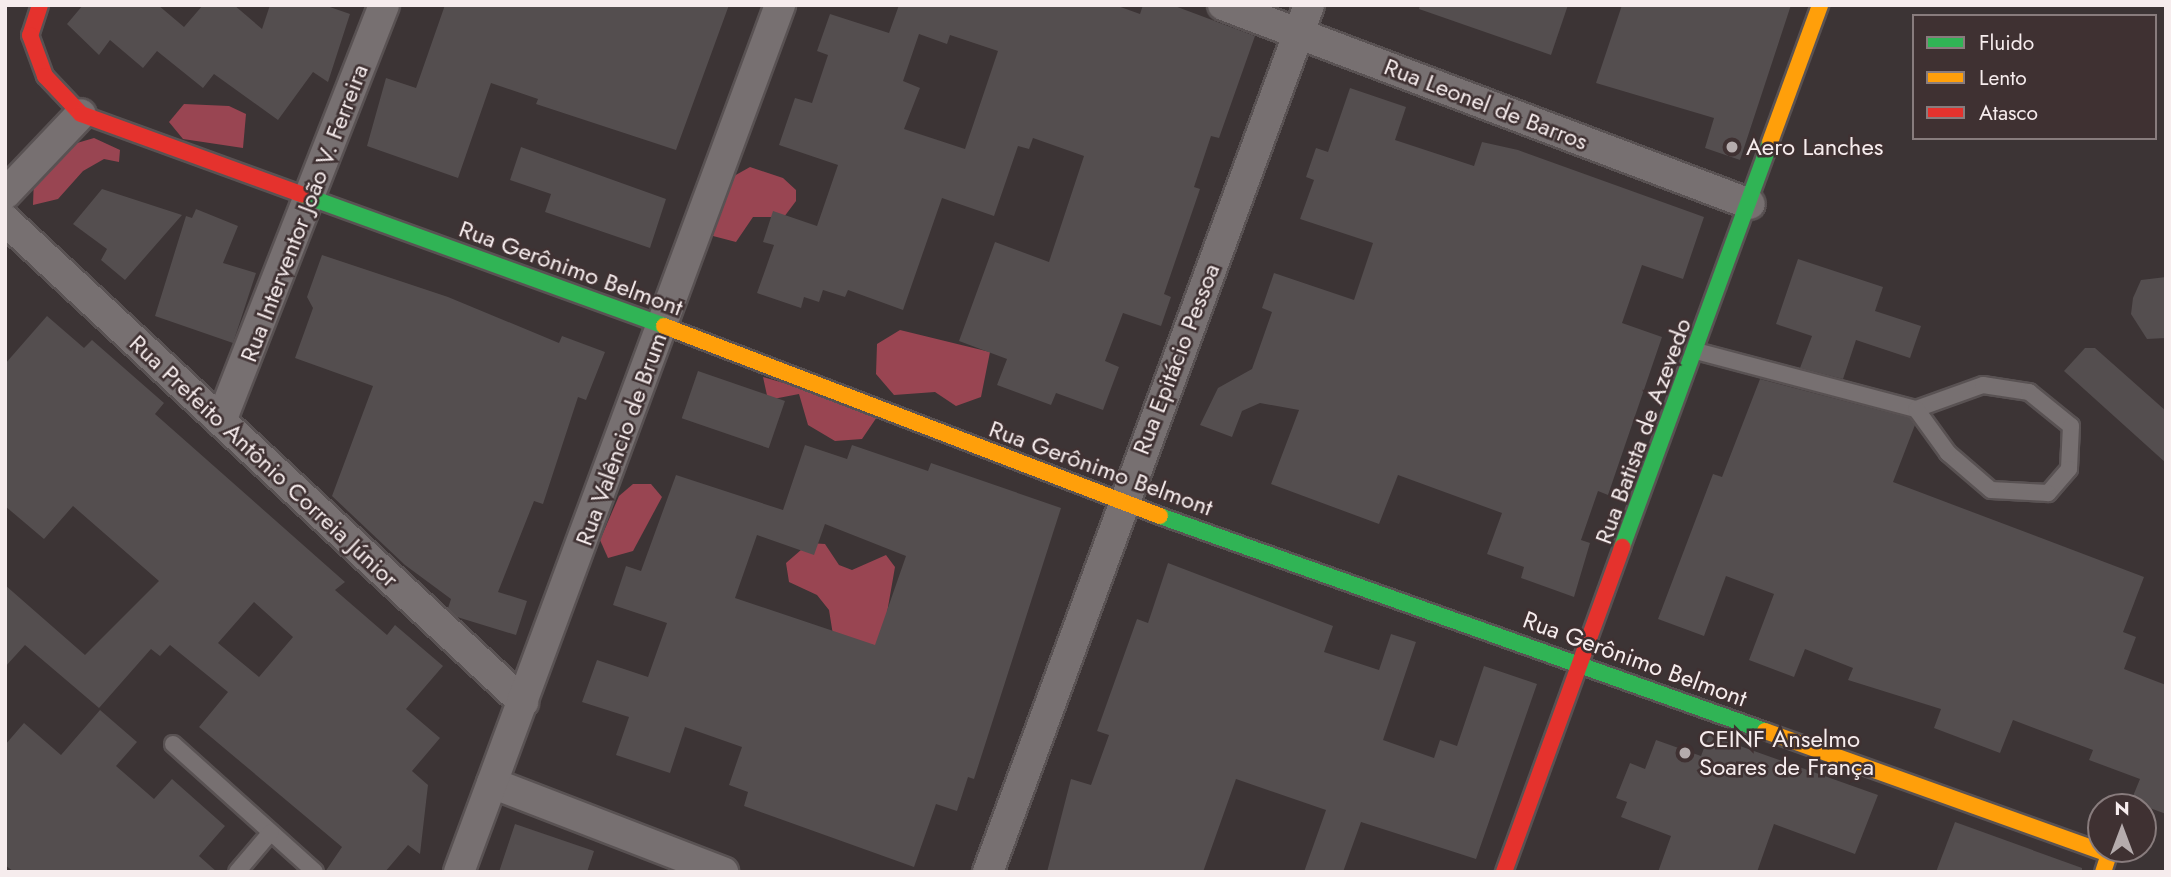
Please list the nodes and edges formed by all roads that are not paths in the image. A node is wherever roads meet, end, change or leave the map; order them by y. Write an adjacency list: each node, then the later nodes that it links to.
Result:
1 (40, 5): 8 (street)
2 (384, 5): 10 (street, Rua Interventor João V. Ferreira)
3 (780, 5): 13 (street, Rua Valêncio de Brum)
4 (1223, 5): 7 (street, Rua Leonel de Barros)
5 (1309, 5): 7 (street, Rua Epitácio Pessoa)
6 (1820, 5): 11 (street, Rua Batista de Azevedo)
7 (1298, 33): 11 (street, Rua Leonel de Barros); 17 (street, Rua Epitácio Pessoa)
8 (81, 114): 9 (street); 10 (street, Rua Gerônimo Belmont)
9 (5, 194)
10 (312, 197): 13 (street, Rua Gerônimo Belmont); 16 (street, Rua Interventor João V. Ferreira)
11 (1750, 204): 14 (street, Rua Batista de Azevedo)
12 (5, 220): 16 (street, Rua Prefeito Antônio Correia Júnior)
13 (662, 325): 17 (street, Rua Gerônimo Belmont); 19 (street, Rua Valêncio de Brum)
14 (1696, 351): 15 (lane); 18 (street, Rua Batista de Azevedo)
15 (1916, 409): 15 (lane)
16 (222, 421): 19 (street, Rua Prefeito Antônio Correia Júnior)
17 (1122, 502): 18 (street, Rua Gerônimo Belmont); 27 (street, Rua Epitácio Pessoa)
18 (1582, 663): 28 (street, Rua Batista de Azevedo); 29 (street, Rua Gerônimo Belmont)
19 (523, 702): 21 (street, Rua Valêncio de Brum)
20 (173, 744): 22 (lane)
21 (492, 783): 25 (street, Rua Valêncio de Brum); 26 (street)
22 (271, 832): 23 (lane); 24 (lane)
23 (237, 872)
24 (315, 872)
25 (459, 872)
26 (723, 872)
27 (988, 872)
28 (1504, 872)
29 (2103, 872)

